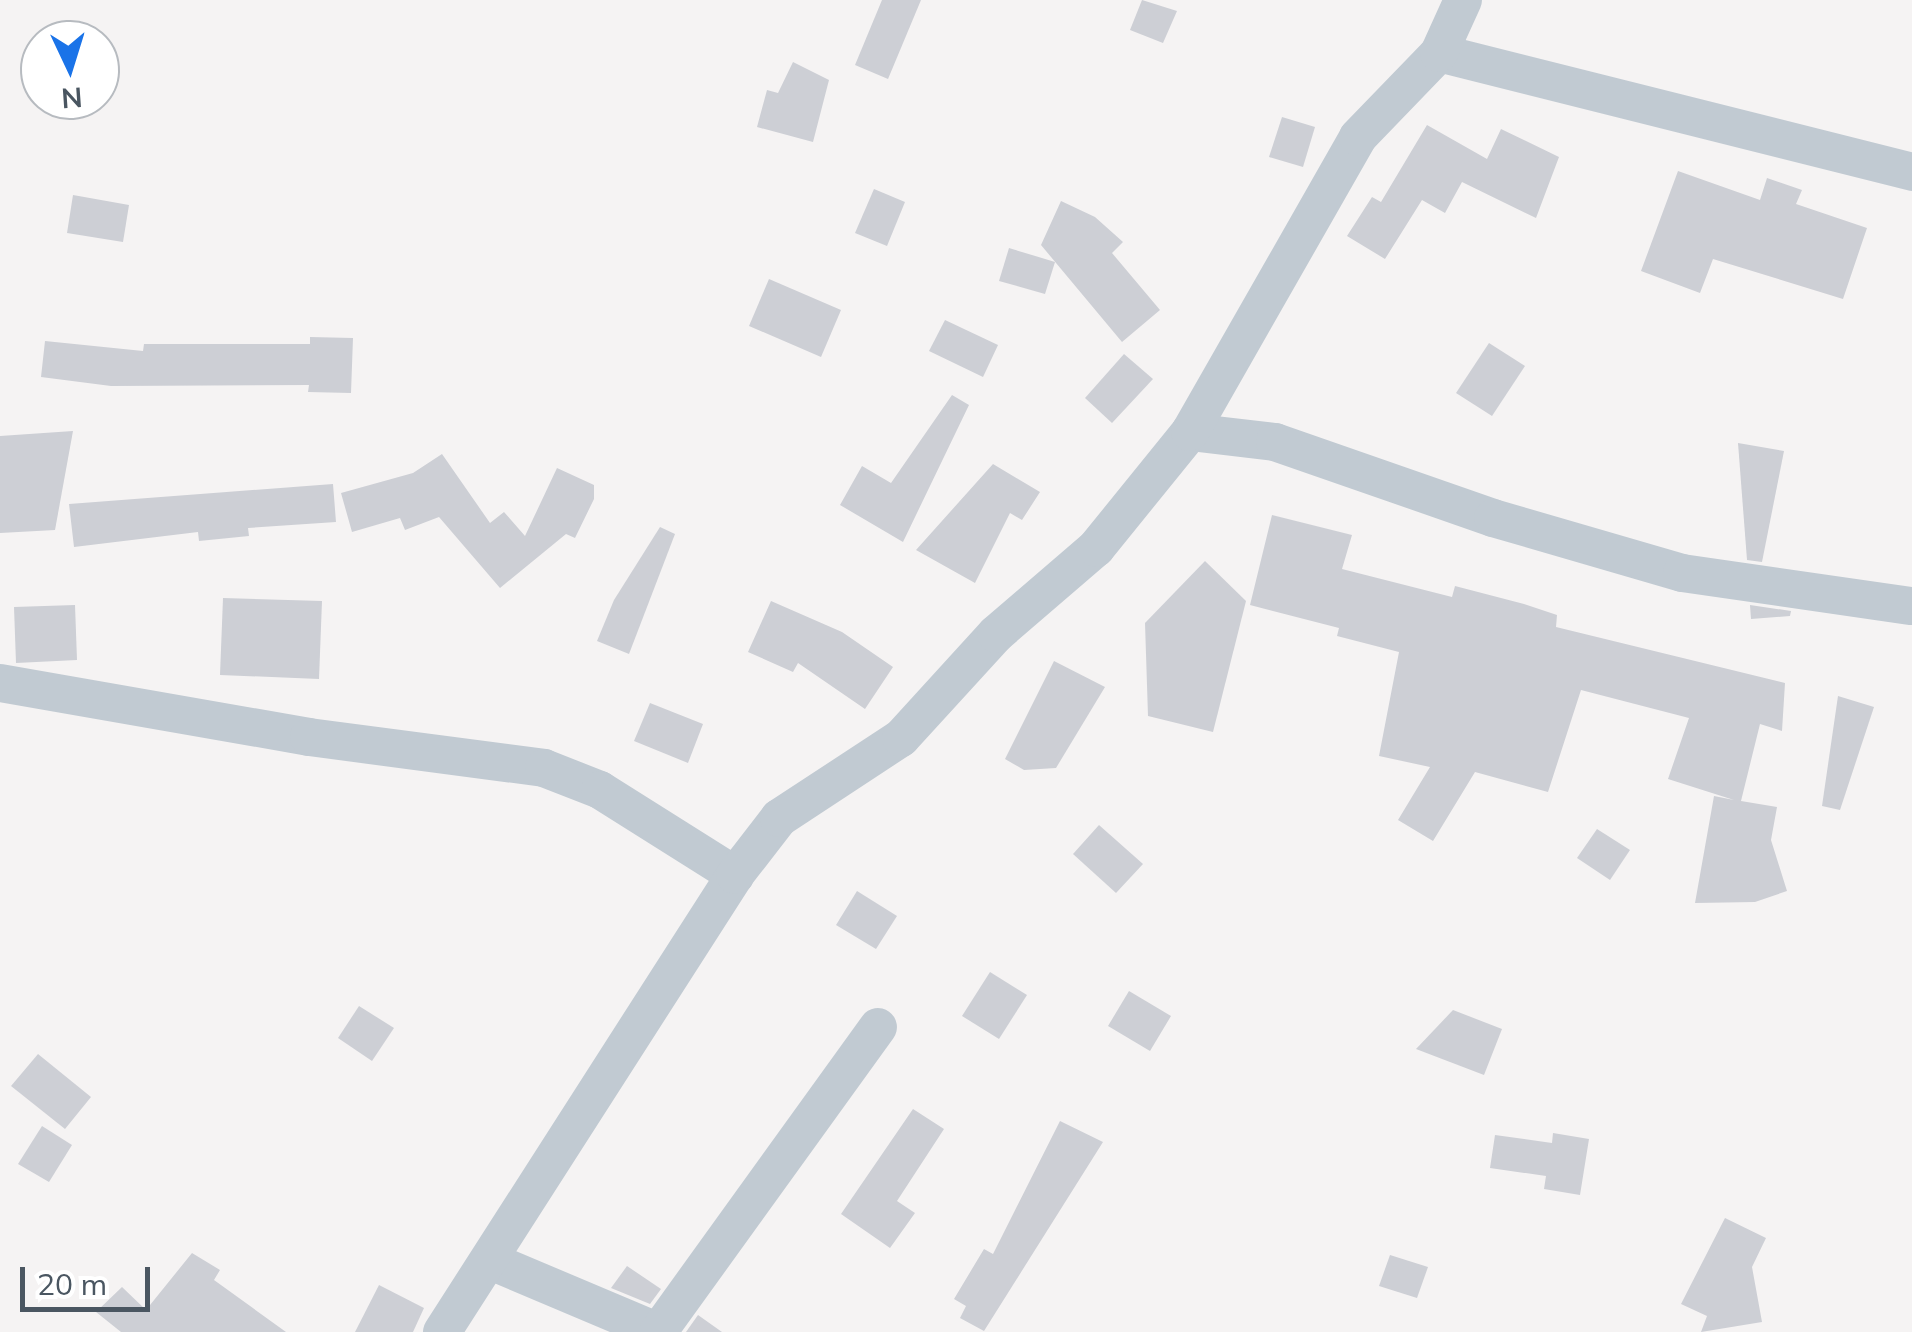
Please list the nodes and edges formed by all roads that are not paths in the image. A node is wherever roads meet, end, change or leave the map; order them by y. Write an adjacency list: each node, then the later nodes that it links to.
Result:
1 (1463, 0): 2 (street)
2 (1439, 54): 3 (street); 4 (street)
3 (1912, 172)
4 (1190, 432): 5 (street); 7 (street)
5 (1912, 606)
6 (0, 683): 7 (street)
7 (736, 875): 9 (street)
8 (878, 1027): 11 (street)
9 (493, 1262): 10 (street); 11 (street)
10 (442, 1332)
11 (658, 1332)

